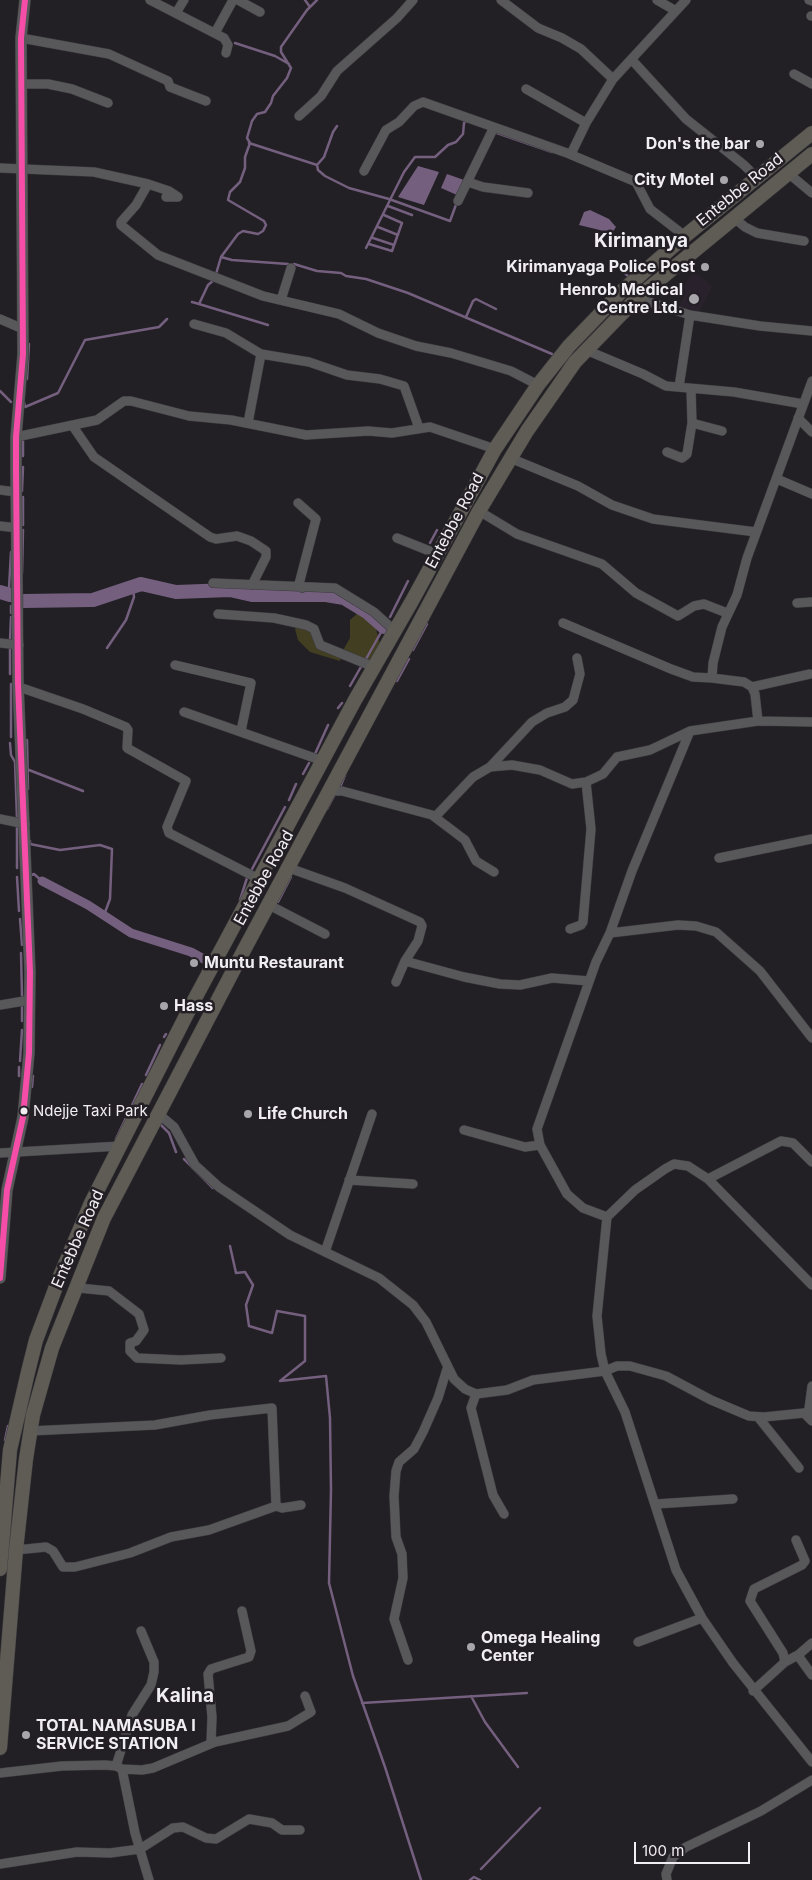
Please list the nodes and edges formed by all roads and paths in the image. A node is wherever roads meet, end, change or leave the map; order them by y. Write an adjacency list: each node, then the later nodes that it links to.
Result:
1 (24, 0): 14 (street)
2 (150, 0): 12 (street)
3 (184, 0): 12 (street)
4 (233, 0): 13 (street)
5 (238, 0): 11 (street)
6 (414, 0): 24 (street)
7 (501, 0): 18 (street)
8 (657, 0): 10 (street)
9 (686, 0): 10 (street)
10 (676, 11): 16 (street)
11 (260, 12)
12 (176, 14): 13 (street)
13 (215, 33): 15 (street)
14 (21, 38): 19 (street); 22 (street)
15 (226, 53)
16 (632, 60): 18 (street); 34 (street)
17 (794, 74): 20 (street)
18 (613, 79): 25 (street)
19 (22, 84): 23 (street); 31 (street)
20 (812, 84)
21 (526, 89): 25 (street)
22 (206, 101)
23 (108, 103)
24 (299, 116)
25 (586, 123): 28 (street)
26 (494, 127): 28 (street); 32 (street); 35 (street)
27 (812, 132): 34 (main road, Entebbe Road)
28 (572, 154): 42 (street)
29 (812, 154): 33 (main road, Entebbe Road)
30 (0, 168): 31 (street)
31 (22, 169): 36 (street); 50 (street)
32 (364, 171)
33 (788, 174): 38 (street); 41 (main road, Entebbe Road)
34 (757, 178): 42 (main road, Entebbe Road)
35 (468, 182): 37 (street); 40 (street)
36 (148, 184): 39 (street); 46 (street)
37 (528, 193)
38 (812, 193)
39 (166, 197)
40 (458, 200)
41 (734, 218): 43 (street); 45 (main road, Entebbe Road)
42 (685, 236): 55 (main road, Entebbe Road)
43 (804, 241)
44 (291, 268): 46 (street)
45 (637, 298): 47 (street); 52 (main road, Entebbe Road)
46 (282, 300): 55 (street)
47 (690, 315): 51 (street); 56 (street)
48 (0, 319): 50 (street)
49 (194, 324): 53 (street)
50 (23, 329): 66 (street)
51 (812, 331)
52 (586, 350): 56 (street); 69 (main road, Entebbe Road)
53 (261, 354): 61 (street); 63 (street)
54 (812, 381): 58 (street)
55 (538, 385): 67 (main road, Entebbe Road)
56 (678, 387): 57 (street)
57 (691, 389): 58 (street); 60 (street)
58 (803, 404): 59 (street)
59 (798, 418): 65 (street); 70 (street)
60 (692, 422): 64 (street); 68 (street)
61 (248, 423): 62 (street); 63 (street)
62 (72, 425): 66 (street); 82 (street)
63 (419, 428): 67 (street)
64 (722, 431)
65 (812, 432)
66 (16, 437): 72 (street)
67 (495, 449): 80 (main road, Entebbe Road)
68 (668, 452)
69 (510, 458): 75 (main road, Entebbe Road); 78 (street)
70 (778, 478): 73 (street); 78 (street)
71 (0, 490): 72 (street)
72 (16, 492): 77 (street)
73 (812, 494)
74 (298, 503): 83 (street)
75 (479, 511): 86 (street); 105 (main road, Entebbe Road)
76 (0, 526): 77 (street)
77 (17, 528): 91 (street)
78 (756, 532): 86 (street)
79 (397, 538): 80 (street)
80 (437, 554): 89 (main road, Entebbe Road)
81 (213, 583): 82 (street)
82 (252, 585): 83 (street)
83 (302, 588): 89 (street)
84 (812, 602): 85 (street)
85 (797, 603)
86 (727, 613): 96 (street)
87 (218, 614): 94 (street)
88 (563, 623): 96 (street)
89 (395, 630): 94 (main road, Entebbe Road)
90 (0, 643): 91 (street)
91 (19, 645): 97 (street)
92 (577, 658): 107 (street)
93 (175, 665): 102 (street)
94 (374, 667): 104 (main road, Entebbe Road)
95 (810, 674): 98 (street)
96 (712, 678): 98 (street)
97 (19, 687): 112 (street); 117 (street)
98 (752, 687): 100 (street)
99 (184, 712): 102 (street)
100 (758, 721): 101 (street); 103 (street)
101 (812, 722)
102 (241, 731): 106 (street)
103 (690, 731): 108 (street); 121 (street)
104 (337, 733): 105 (main road); 106 (main road, Entebbe Road)
105 (355, 745): 109 (main road, Entebbe Road)
106 (323, 761): 117 (main road, Entebbe Road)
107 (490, 767): 108 (street); 110 (street)
108 (586, 782): 119 (street)
109 (331, 791): 110 (street); 115 (main road, Entebbe Road)
110 (435, 817): 116 (street)
111 (0, 819): 112 (street)
112 (25, 824): 125 (street)
113 (812, 839): 114 (street)
114 (719, 858)
115 (289, 868): 118 (main road, Entebbe Road); 122 (street)
116 (494, 872)
117 (259, 879): 132 (main road, Entebbe Road)
118 (269, 905): 120 (street); 129 (main road, Entebbe Road)
119 (570, 929)
120 (325, 934)
121 (610, 934): 123 (street); 127 (street)
122 (404, 961): 123 (street); 124 (street)
123 (589, 981): 131 (street)
124 (396, 982)
125 (30, 1000): 126 (street); 134 (street)
126 (0, 1005)
127 (812, 1038)
128 (372, 1114): 137 (street)
129 (159, 1118): 140 (street); 143 (main road, Entebbe Road)
130 (464, 1130): 131 (street)
131 (540, 1145): 139 (street)
132 (120, 1146): 134 (street); 160 (main road, Entebbe Road)
133 (0, 1152): 134 (street)
134 (15, 1152): 141 (street)
135 (812, 1162): 136 (street)
136 (708, 1179): 139 (street); 142 (street)
137 (349, 1180): 138 (street); 140 (street)
138 (413, 1184)
139 (606, 1217): 146 (street)
140 (325, 1252): 145 (street)
141 (0, 1278)
142 (812, 1285)
143 (74, 1292): 144 (street); 151 (main road, Entebbe Road)
144 (221, 1358)
145 (447, 1369): 148 (street); 167 (street)
146 (605, 1371): 148 (street); 149 (street); 154 (street)
147 (812, 1386): 150 (street)
148 (476, 1394): 157 (street)
149 (758, 1417): 150 (street); 152 (street)
150 (810, 1419)
151 (30, 1431): 156 (street); 159 (main road, Entebbe Road)
152 (799, 1468)
153 (733, 1499): 154 (street)
154 (656, 1504): 162 (street)
155 (301, 1505): 156 (street)
156 (276, 1506): 159 (street)
157 (504, 1514)
158 (796, 1540): 168 (street)
159 (16, 1550): 173 (main road, Entebbe Road)
160 (0, 1569)
161 (242, 1611): 172 (street)
162 (702, 1618): 164 (street); 170 (street)
163 (141, 1631): 175 (street)
164 (638, 1642)
165 (812, 1643): 166 (street)
166 (797, 1656): 168 (street); 169 (street)
167 (408, 1660)
168 (785, 1662): 170 (street)
169 (812, 1675)
170 (753, 1690): 174 (street)
171 (305, 1696): 172 (street)
172 (211, 1743): 175 (street)
173 (0, 1748)
174 (812, 1762)
175 (119, 1768): 176 (street); 179 (street)
176 (0, 1773)
177 (812, 1780): 182 (street)
178 (300, 1830): 179 (street)
179 (140, 1849): 180 (street); 181 (street)
180 (0, 1864)
181 (149, 1880)
182 (667, 1880)

